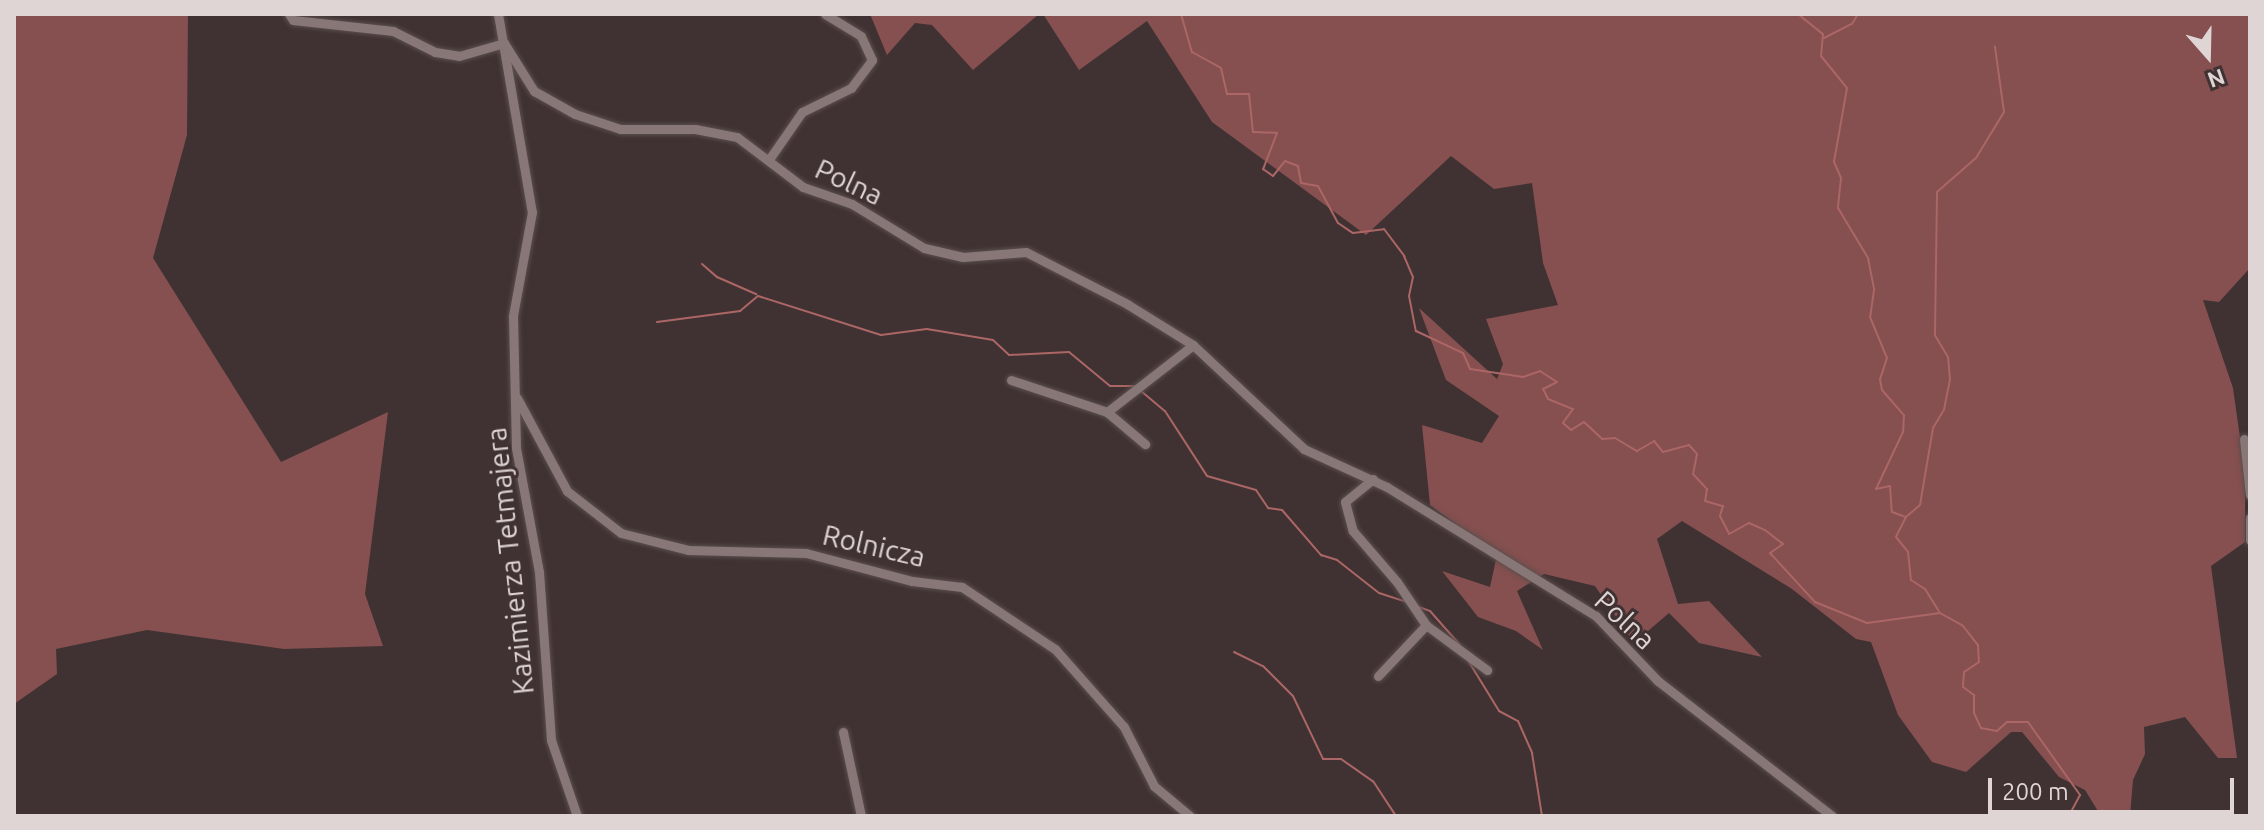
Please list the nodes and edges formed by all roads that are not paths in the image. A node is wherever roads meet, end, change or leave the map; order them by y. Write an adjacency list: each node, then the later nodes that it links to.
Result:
1 (289, 14): 5 (street)
2 (346, 14): 5 (street)
3 (498, 14): 6 (street, Kazimierza Tetmajera)
4 (825, 14): 7 (street)
5 (355, 26): 6 (street)
6 (504, 43): 7 (street, Polna); 10 (street, Kazimierza Tetmajera)
7 (770, 158): 8 (street, Polna)
8 (1193, 345): 11 (street); 14 (street, Polna)
9 (1011, 380): 11 (street)
10 (517, 398): 22 (street, Kazimierza Tetmajera); 24 (street, Rolnicza)
11 (1107, 412): 13 (street)
12 (2244, 439): 15 (street)
13 (1145, 444)
14 (1373, 479): 18 (street); 25 (street, Polna)
15 (2250, 495)
16 (2250, 518): 17 (street)
17 (2250, 540)
18 (1426, 625): 19 (street); 20 (street)
19 (1487, 670)
20 (1378, 676)
21 (843, 732): 23 (street)
22 (577, 816)
23 (861, 816)
24 (1190, 816)
25 (1832, 816)

